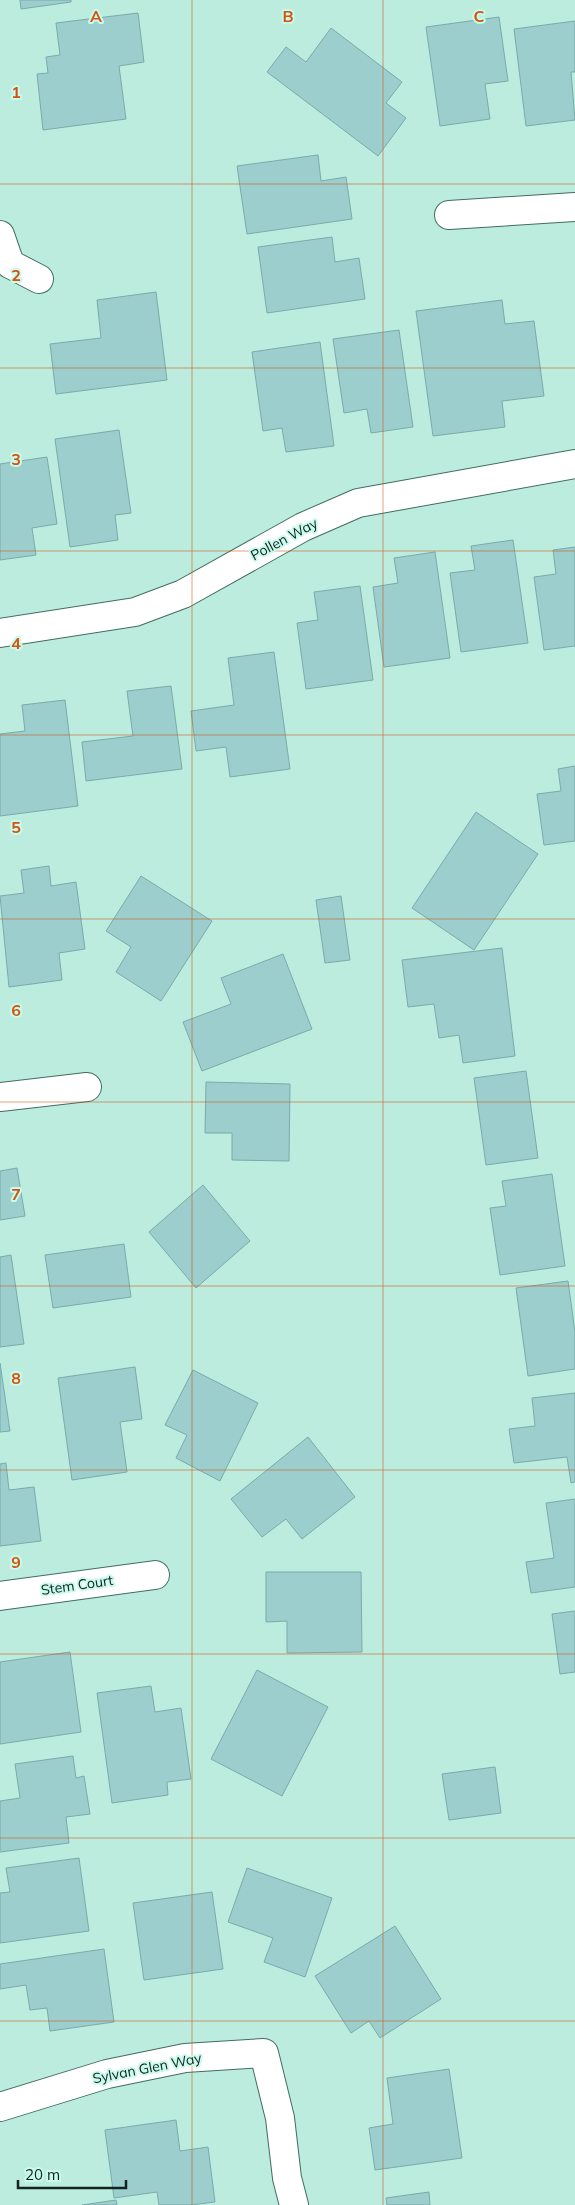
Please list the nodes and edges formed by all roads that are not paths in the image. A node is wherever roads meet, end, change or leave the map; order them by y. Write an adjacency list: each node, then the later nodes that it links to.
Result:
1 (575, 207): 2 (street)
2 (450, 215)
3 (0, 235): 4 (street)
4 (39, 279)
5 (575, 464): 6 (street, Pollen Way)
6 (0, 633)
7 (87, 1087): 8 (street)
8 (0, 1097)
9 (155, 1574): 10 (street, Stem Court)
10 (0, 1596)
11 (0, 2107): 12 (street, Sylvan Glen Way)
12 (294, 2205)

